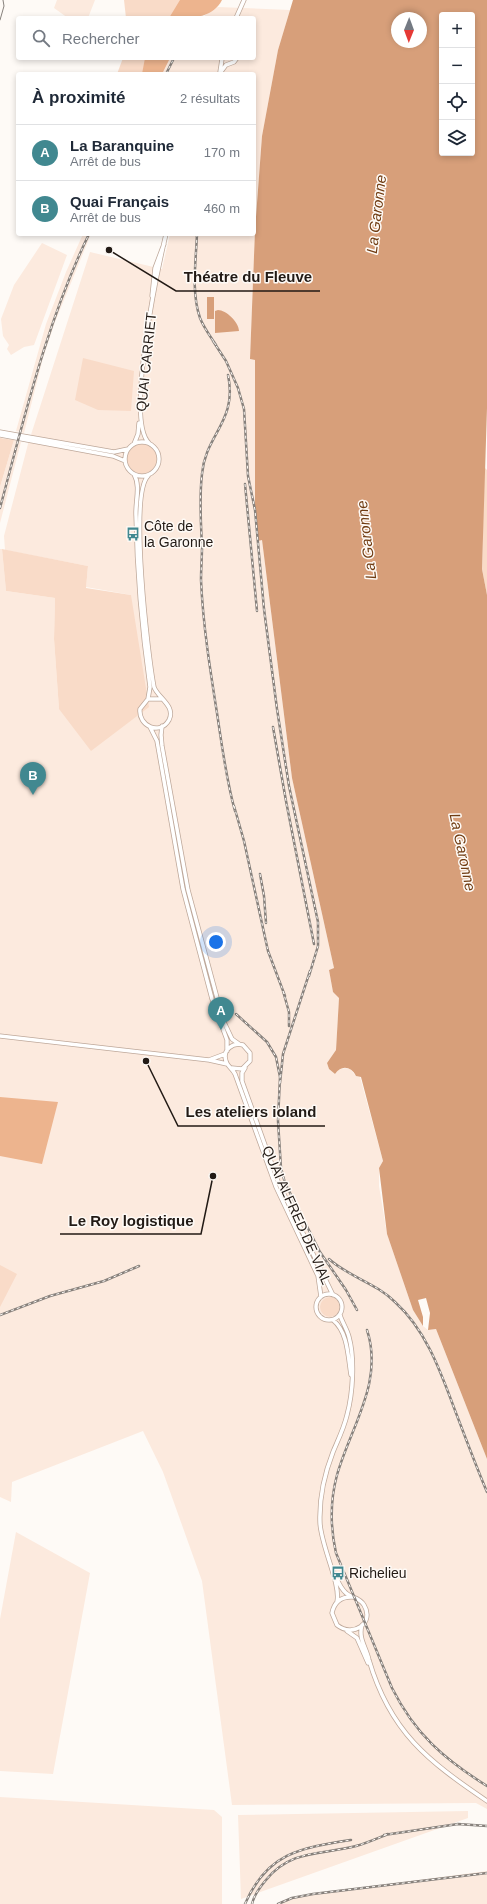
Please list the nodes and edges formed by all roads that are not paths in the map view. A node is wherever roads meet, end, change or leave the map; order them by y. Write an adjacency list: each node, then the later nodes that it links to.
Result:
1 (244, 0): 2 (main road)
2 (237, 16)
3 (222, 60): 7 (main road)
4 (224, 60): 6 (main road)
5 (236, 60): 6 (main road)
6 (229, 64): 8 (main road)
7 (219, 72)
8 (221, 72)
9 (166, 236): 10 (main road, QUAI CARRIET)
10 (140, 420): 13 (main road, QUAI CARRIET); 14 (main road, QUAI CARRIET)
11 (0, 432): 15 (main road)
12 (0, 435): 16 (main road)
13 (149, 443): 14 (main road); 18 (main road)
14 (134, 444): 15 (main road)
15 (128, 450): 16 (main road)
16 (125, 461): 17 (main road)
17 (134, 474): 18 (main road); 19 (main road)
18 (148, 476): 20 (main road)
19 (148, 699): 20 (main road); 22 (main road)
20 (161, 699): 21 (main road)
21 (162, 726): 22 (main road); 24 (main road)
22 (150, 727): 25 (main road)
23 (0, 1036): 26 (main road)
24 (240, 1044): 25 (main road); 28 (main road)
25 (226, 1052): 26 (main road); 27 (main road)
26 (209, 1060): 27 (main road)
27 (227, 1064): 29 (main road)
28 (246, 1067): 29 (main road); 30 (main road, QUAI ALFRED DE VIAL)
29 (232, 1068): 31 (main road, QUAI ALFRED DE VIAL)
30 (333, 1295): 31 (main road); 32 (main road)
31 (322, 1297): 33 (main road)
32 (340, 1315): 33 (main road); 34 (main road)
33 (333, 1320): 34 (main road)
34 (351, 1382): 35 (main road)
35 (330, 1567): 36 (main road); 37 (main road)
36 (350, 1597): 37 (main road); 38 (main road)
37 (337, 1602): 39 (main road)
38 (362, 1625): 39 (main road); 40 (main road)
39 (347, 1630): 40 (main road)
40 (371, 1667): 41 (main road)
41 (487, 1800)

